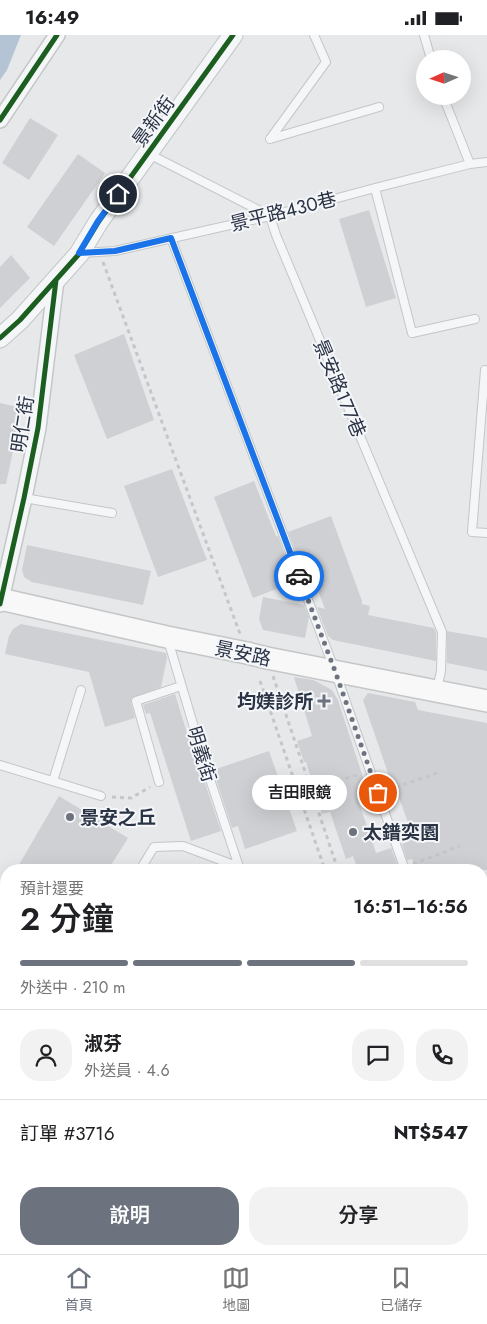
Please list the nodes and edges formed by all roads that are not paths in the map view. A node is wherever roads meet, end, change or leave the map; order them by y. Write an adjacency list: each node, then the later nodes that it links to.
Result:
1 (57, 35): 8 (street)
2 (233, 35): 9 (street, 景新街)
3 (314, 35): 7 (lane)
4 (424, 35): 5 (lane)
5 (429, 50)
6 (447, 105): 11 (lane)
7 (379, 107)
8 (0, 120)
9 (147, 153): 13 (lane); 15 (street, 景新街)
10 (487, 162): 11 (lane, 景平路430巷)
11 (470, 164): 12 (lane, 景平路430巷)
12 (375, 188): 13 (lane, 景平路430巷); 17 (lane)
13 (270, 216): 14 (lane, 景平路430巷); 28 (lane, 景安路177巷)
14 (171, 238): 15 (lane, 景平路430巷); 25 (lane)
15 (79, 253): 16 (street, 景新街)
16 (56, 280): 18 (street, 景新街); 20 (street, 明仁街)
17 (475, 319)
18 (0, 338)
19 (485, 370): 22 (lane)
20 (24, 498): 21 (lane); 23 (street, 明仁街)
21 (112, 513)
22 (487, 533)
23 (0, 601): 24 (main road, 景安路)
24 (167, 637): 25 (main road, 景安路); 26 (lane, 明義街)
25 (335, 671): 28 (main road, 景安路); 37 (lane)
26 (181, 686): 32 (lane); 36 (lane, 明義街)
27 (81, 690): 31 (lane)
28 (437, 691): 29 (main road, 景安路)
29 (487, 701)
30 (0, 765): 31 (lane)
31 (53, 781): 33 (lane)
32 (158, 782)
33 (101, 796)
34 (144, 864): 35 (lane)
35 (227, 864)
36 (237, 864)
37 (403, 864)

